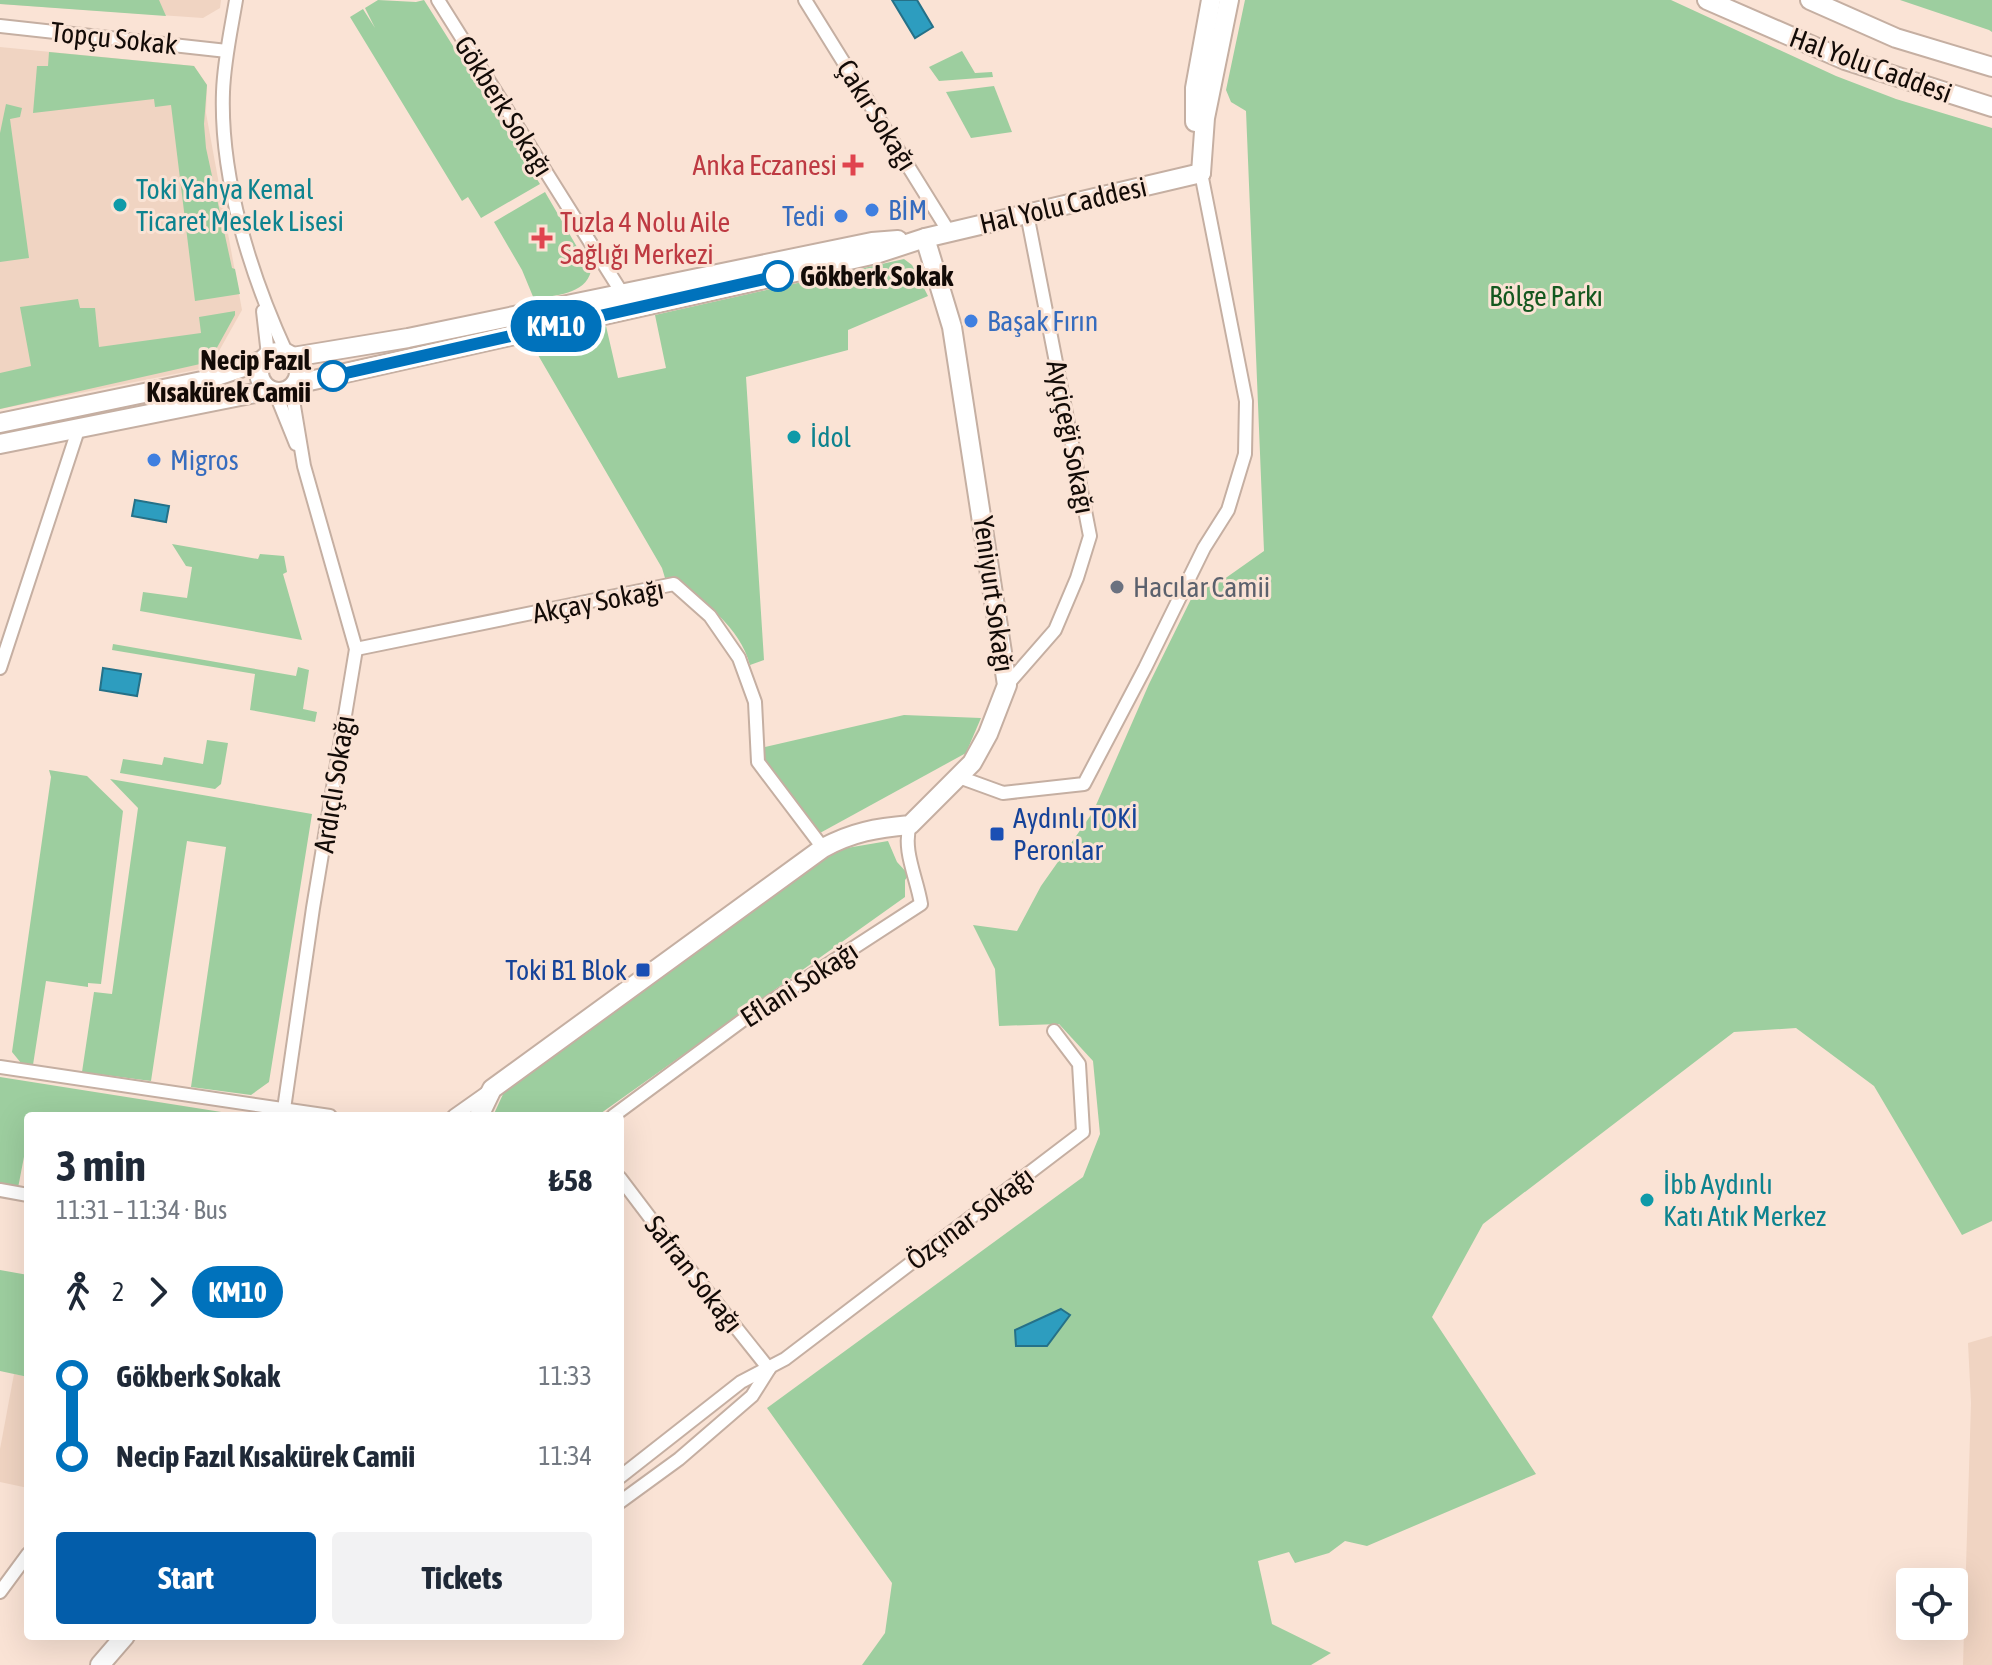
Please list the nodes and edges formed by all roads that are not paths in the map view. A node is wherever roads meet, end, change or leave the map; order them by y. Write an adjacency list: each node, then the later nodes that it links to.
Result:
1 (236, 0): 9 (street)
2 (438, 0): 16 (street, Gökberk Sokağı)
3 (805, 0): 14 (street, Çakır Sokağı)
4 (1211, 0): 12 (street)
5 (1229, 0): 12 (street)
6 (1707, 0): 11 (street, Hal Yolu Caddesi)
7 (1810, 0): 10 (street, Hal Yolu Caddesi)
8 (0, 26): 9 (street, Topçu Sokak)
9 (227, 51): 17 (street)
10 (1992, 67)
11 (1992, 107)
12 (1201, 173): 13 (street, Hal Yolu Caddesi); 26 (street)
13 (1027, 214): 14 (street, Hal Yolu Caddesi); 25 (street, Ayçiçeği Sokağı)
14 (949, 232): 15 (street, Hal Yolu Caddesi)
15 (925, 238): 16 (street, Hal Yolu Caddesi); 19 (street, Hal Yolu Caddesi); 25 (street, Yeniyurt Sokağı)
16 (622, 293): 18 (street, Hal Yolu Caddesi)
17 (262, 300): 18 (street); 18 (street)
18 (278, 356): 19 (street); 19 (street); 20 (street, Hal Yolu Caddesi)
19 (283, 389): 21 (street, Hal Yolu Caddesi); 23 (street, Ardıçlı Sokağı)
20 (0, 423)
21 (79, 427): 22 (street, Hal Yolu Caddesi); 24 (street)
22 (0, 444)
23 (356, 649): 28 (street, Akçay Sokağı); 32 (street, Ardıçlı Sokağı)
24 (0, 668)
25 (1007, 685): 26 (street, Yeniyurt Sokağı)
26 (959, 777): 27 (street, Yeniyurt Sokağı)
27 (910, 825): 28 (street); 36 (street, Eflani Sokağı)
28 (823, 848): 31 (street)
29 (1054, 1031): 40 (street, Özçınar Sokağı)
30 (0, 1067): 32 (street)
31 (492, 1089): 34 (street); 35 (street)
32 (284, 1109): 33 (street)
33 (304, 1112)
34 (460, 1112)
35 (481, 1112)
36 (618, 1112)
37 (624, 1183): 40 (street, Safran Sokağı)
38 (0, 1190): 39 (street)
39 (24, 1194)
40 (769, 1369): 41 (street, Özçınar Sokağı); 42 (street, Özçınar Sokağı)
41 (624, 1474)
42 (624, 1499)
43 (24, 1559): 44 (street)
44 (0, 1592)
45 (122, 1640): 46 (street)
46 (100, 1665)

